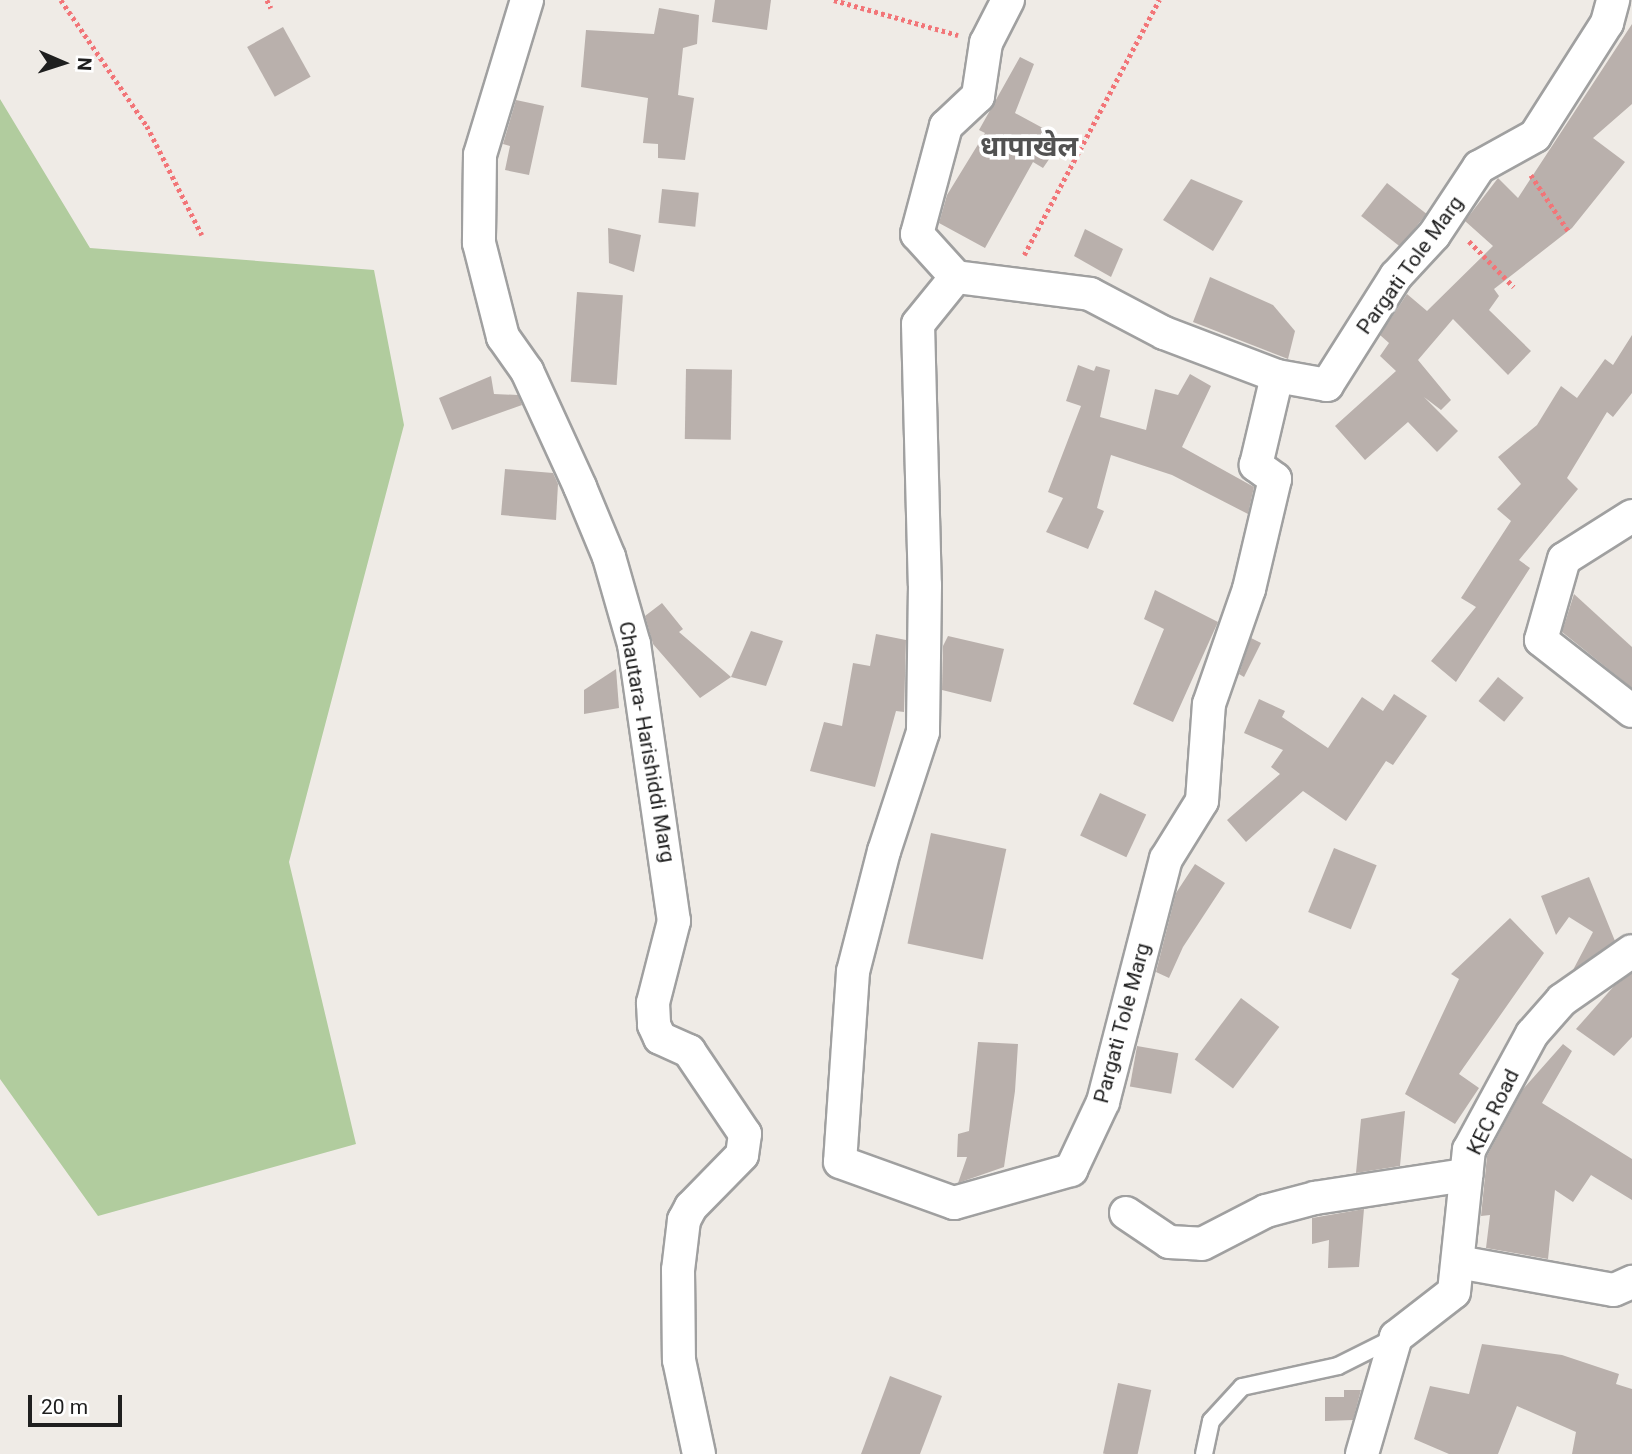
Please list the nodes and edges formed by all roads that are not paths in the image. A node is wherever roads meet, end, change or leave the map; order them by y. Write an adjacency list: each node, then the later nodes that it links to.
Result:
1 (527, 0): 14 (street, Chautara- Harishiddi Marg)
2 (1009, 0): 4 (street)
3 (1613, 0): 5 (street, Pargati Tole Marg)
4 (956, 278): 5 (street); 5 (street, Pargati Tole Marg)
5 (1277, 376)
6 (1632, 516): 7 (street)
7 (1632, 711)
8 (1632, 951): 9 (street, KEC Road)
9 (1466, 1175): 10 (street); 11 (street, KEC Road)
10 (1126, 1213)
11 (1458, 1262): 12 (street); 13 (street, KEC Road)
12 (1632, 1282)
13 (1396, 1337): 15 (lane); 16 (street)
14 (699, 1454)
15 (1204, 1454)
16 (1362, 1454)

